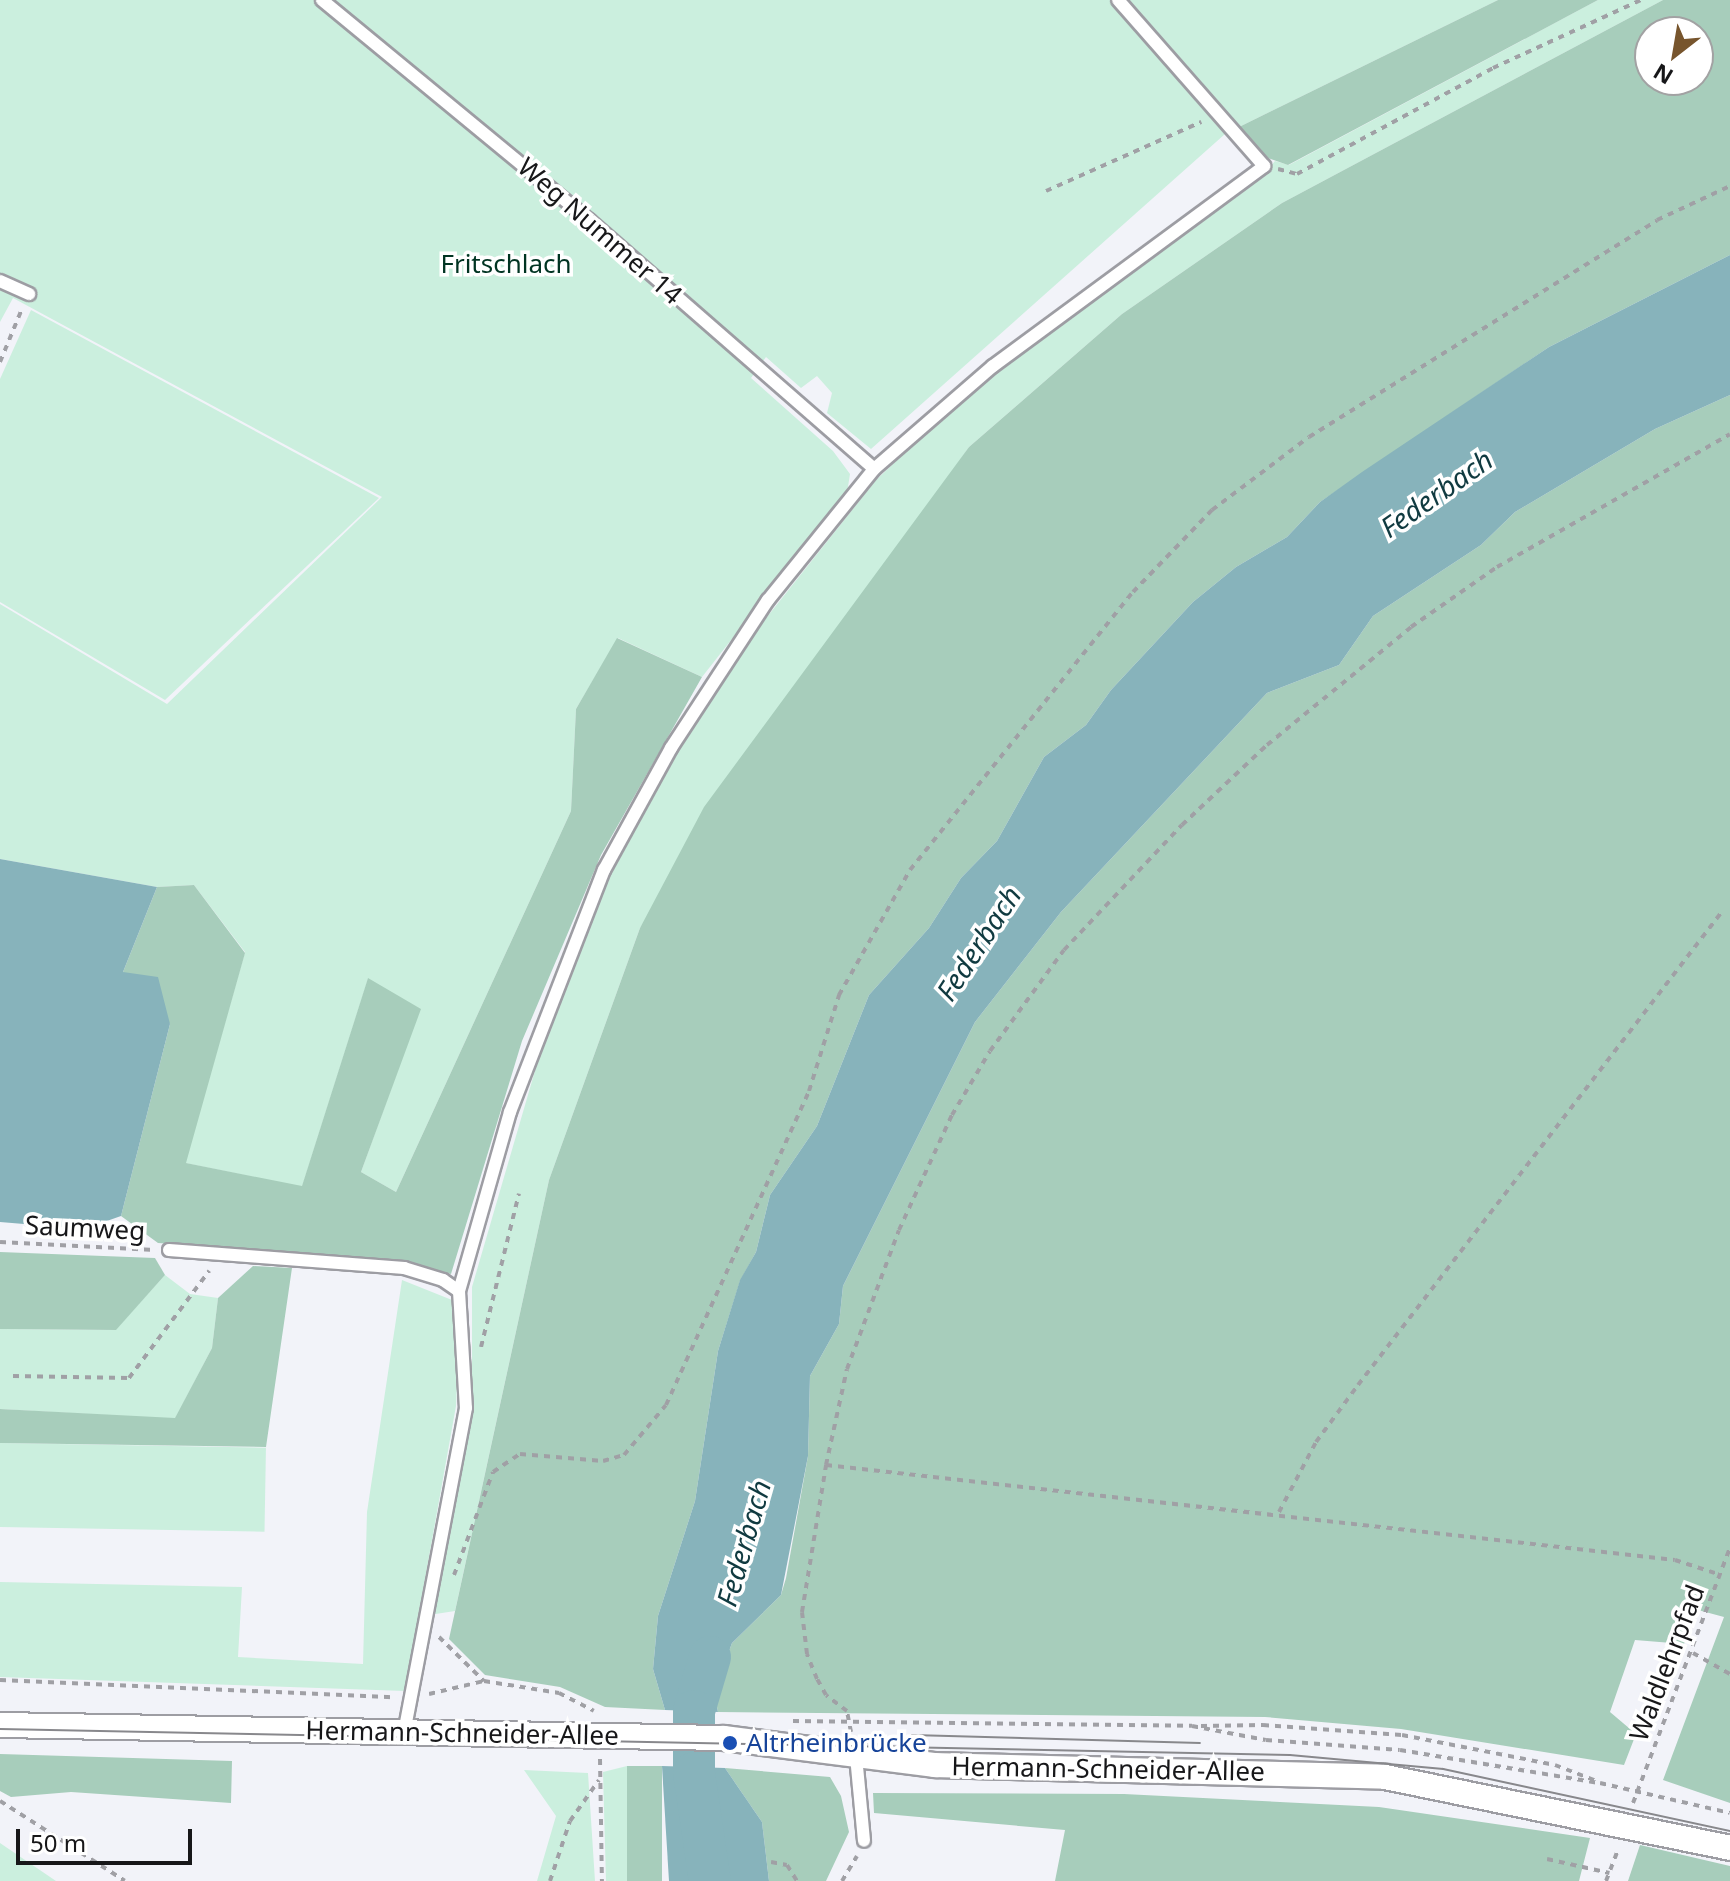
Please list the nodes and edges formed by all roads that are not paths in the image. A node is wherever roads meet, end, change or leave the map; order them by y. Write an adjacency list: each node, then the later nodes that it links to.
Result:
1 (322, 0): 5 (lane, Weg Nummer 14)
2 (1118, 0): 5 (lane)
3 (0, 281): 4 (lane)
4 (29, 294)
5 (874, 469): 7 (lane)
6 (169, 1250): 7 (lane)
7 (459, 1291): 9 (lane)
8 (0, 1725): 9 (street, Hermann-Schneider-Allee)
9 (404, 1732): 10 (street, Hermann-Schneider-Allee)
10 (856, 1756): 11 (lane); 12 (street, Hermann-Schneider-Allee)
11 (864, 1841)
12 (1730, 1848)

